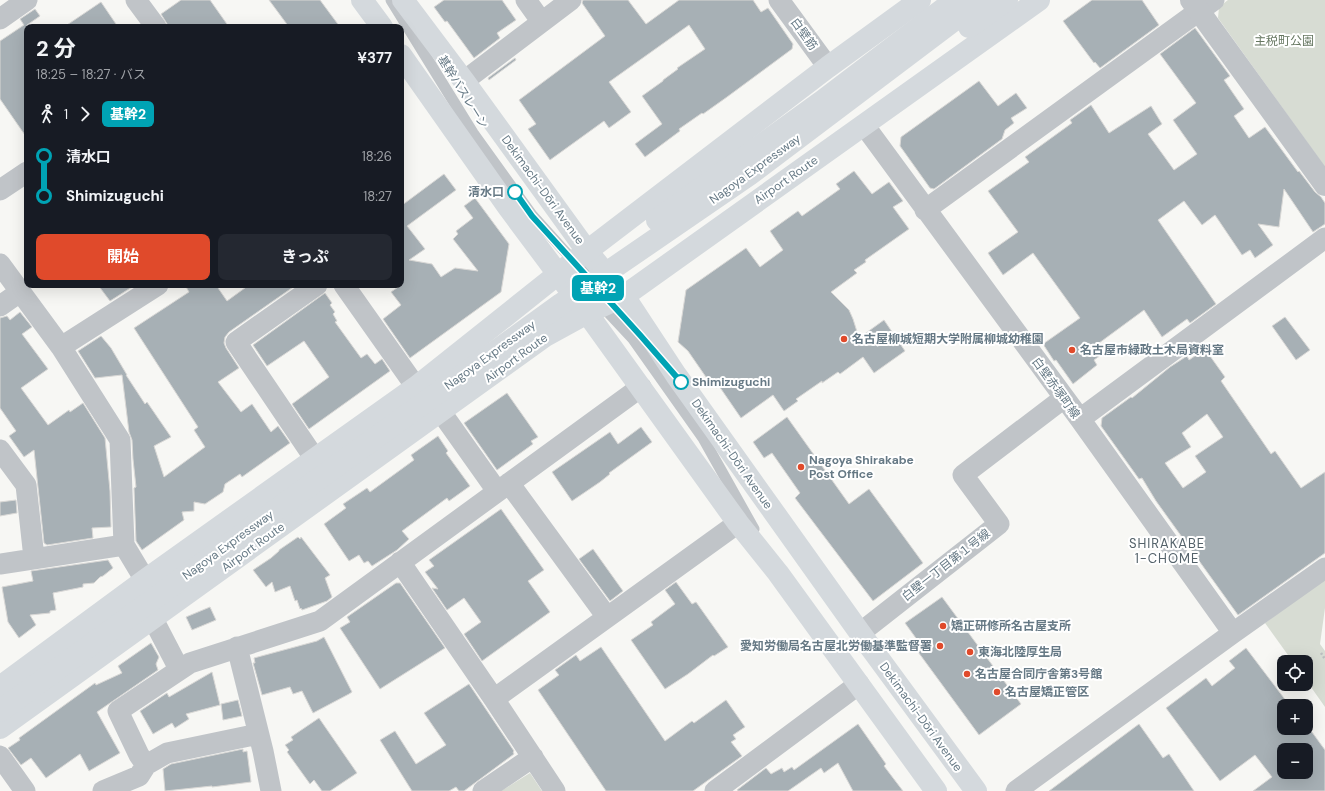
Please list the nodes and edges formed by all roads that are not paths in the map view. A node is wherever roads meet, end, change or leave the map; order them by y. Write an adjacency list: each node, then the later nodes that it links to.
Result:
1 (27, 0): 15 (street)
2 (136, 0): 17 (street)
3 (362, 0): 18 (main road)
4 (391, 0): 30 (lane, 基幹バスレーン)
5 (403, 0): 21 (main road, Dekimachi-Dōri Avenue)
6 (526, 0): 16 (street)
7 (571, 0): 16 (street)
8 (779, 0): 20 (street, 白壁筋)
9 (920, 0): 20 (main road)
10 (955, 0): 62 (main road, Nagoya Expressway)
11 (981, 0): 24 (main road, Nagoya Expressway)
12 (1007, 0): 24 (main road)
13 (1039, 0): 22 (main road, Airport Route)
14 (1202, 4): 25 (street); 27 (street)
15 (0, 19)
16 (541, 21): 21 (street)
17 (154, 24)
18 (380, 24)
19 (404, 59): 30 (main road, Dekimachi-Dōri Avenue)
20 (828, 67): 30 (main road)
21 (464, 81): 30 (main road, Dekimachi-Dōri Avenue)
22 (864, 125): 27 (street, 白壁赤塚町線); 35 (main road, Airport Route)
23 (24, 174): 26 (street)
24 (749, 175): 64 (main road, Nagoya Expressway)
25 (1325, 185)
26 (0, 190)
27 (926, 210): 40 (street, 白壁赤塚町線)
28 (1325, 238): 42 (street)
29 (0, 264): 34 (street)
30 (571, 264): 35 (main road, Dekimachi-Dōri Avenue); 35 (main road, Dekimachi-Dōri Avenue); 38 (main road)
31 (153, 288): 37 (street)
32 (313, 288): 44 (street)
33 (346, 288): 38 (street)
34 (20, 292): 36 (street); 37 (street)
35 (606, 304): 39 (main road, Dekimachi-Dōri Avenue); 41 (main road, Airport Route); 52 (lane); 56 (main road, Dekimachi-Dōri Avenue)
36 (0, 306)
37 (61, 347): 47 (street)
38 (416, 387): 44 (main road)
39 (641, 387): 45 (street); 46 (main road, Dekimachi-Dōri Avenue)
40 (1064, 398): 42 (street, 白壁赤塚町線); 56 (street, 白壁一丁目第１号線)
41 (441, 412): 45 (street); 55 (main road, Airport Route)
42 (1080, 420): 57 (street, 白壁赤塚町線)
43 (0, 450): 48 (street)
44 (315, 459): 53 (main road)
45 (503, 487): 49 (street); 54 (street)
46 (738, 523): 52 (main road, Dekimachi-Dōri Avenue); 54 (street)
47 (124, 545): 48 (street); 53 (street)
48 (34, 558): 50 (street)
49 (400, 562): 58 (street); 63 (street)
50 (0, 564)
51 (1325, 568): 57 (street)
52 (778, 573): 60 (main road, Dekimachi-Dōri Avenue)
53 (145, 580): 61 (main road)
54 (607, 617): 63 (street)
55 (153, 619): 59 (street); 65 (main road, Airport Route)
56 (860, 633): 77 (main road, Dekimachi-Dōri Avenue)
57 (1233, 633): 78 (street)
58 (237, 647): 59 (street); 66 (street)
59 (179, 669): 69 (street)
60 (859, 684): 70 (street); 76 (main road, Dekimachi-Dōri Avenue)
61 (0, 687)
62 (0, 695)
63 (494, 699): 68 (street)
64 (0, 711)
65 (0, 728)
66 (258, 734): 69 (street); 73 (street)
67 (0, 756): 71 (street)
68 (533, 757): 74 (street); 75 (street)
69 (146, 765): 72 (street)
70 (718, 790)
71 (25, 791)
72 (103, 791)
73 (271, 791)
74 (483, 791)
75 (555, 791)
76 (936, 791)
77 (976, 791)
78 (1016, 791)

